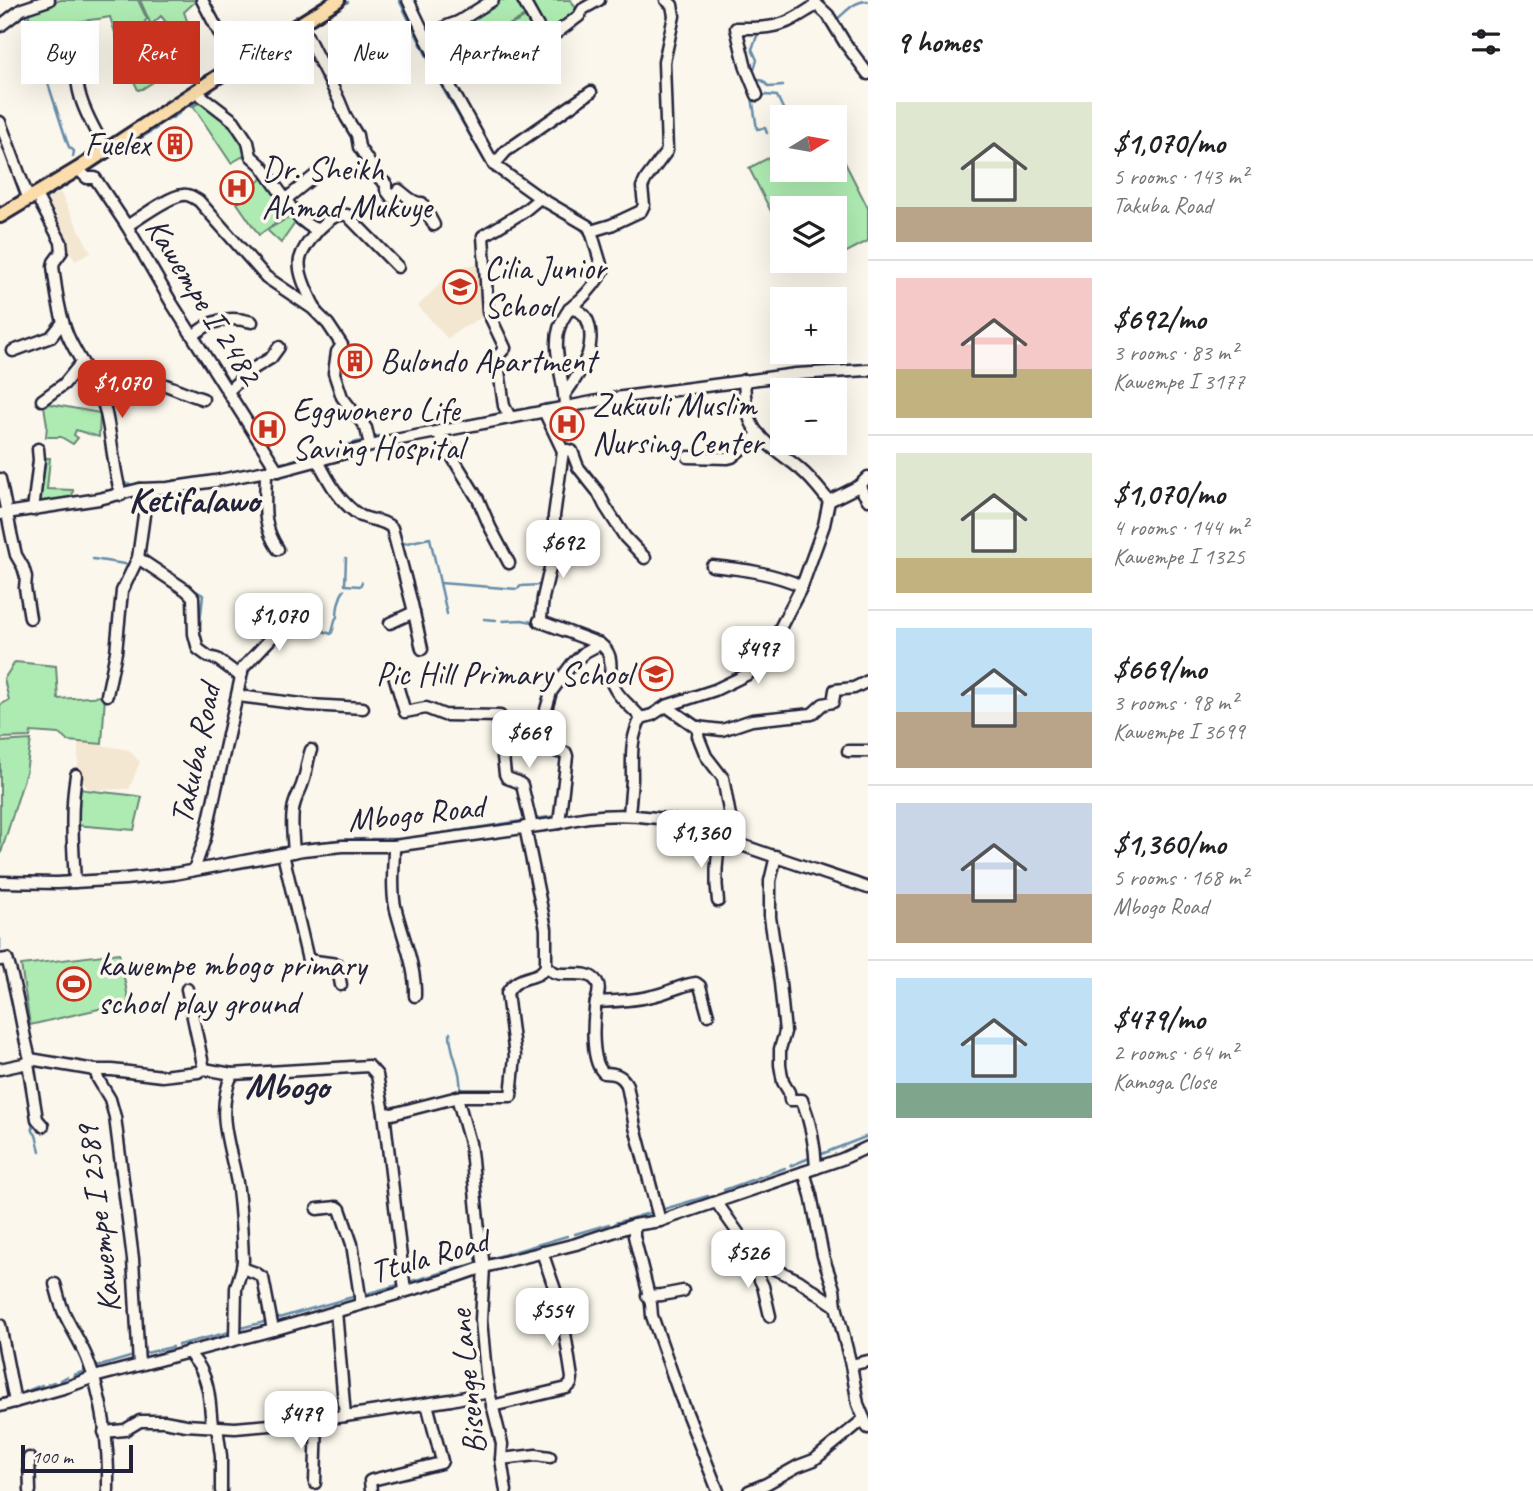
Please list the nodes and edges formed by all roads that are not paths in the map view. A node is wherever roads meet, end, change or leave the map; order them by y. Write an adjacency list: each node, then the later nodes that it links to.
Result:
1 (49, 0): 14 (street)
2 (201, 0): 13 (street)
3 (338, 0): 10 (main road)
4 (408, 0): 16 (street)
5 (493, 0): 11 (street)
6 (523, 0): 12 (street)
7 (599, 0): 15 (street)
8 (666, 0): 37 (street)
9 (815, 2): 18 (street); 24 (street)
10 (306, 21)
11 (460, 21)
12 (534, 21)
13 (214, 24)
14 (0, 26)
15 (561, 30)
16 (425, 36)
17 (314, 50): 34 (street)
18 (868, 74)
19 (214, 79): 22 (main road)
20 (78, 84): 26 (street)
21 (449, 84): 28 (street)
22 (195, 91): 26 (main road); 32 (street)
23 (591, 92): 28 (street)
24 (757, 95)
25 (0, 122): 30 (street)
26 (106, 150): 29 (main road)
27 (328, 165): 32 (street)
28 (494, 165): 31 (street)
29 (87, 175): 30 (main road); 35 (street, Kawempe I 2482)
30 (33, 197): 33 (main road); 41 (street)
31 (540, 198): 37 (street); 56 (street)
32 (286, 200): 36 (street)
33 (0, 216)
34 (434, 225)
35 (127, 226): 40 (street); 43 (street, Kawempe I 2482)
36 (319, 229): 38 (street); 40 (street)
37 (591, 231): 39 (street)
38 (398, 267)
39 (569, 309): 51 (street); 51 (street)
40 (318, 315): 59 (street)
41 (63, 322): 45 (street); 46 (street)
42 (252, 322): 43 (street)
43 (193, 336): 50 (street, Kawempe I 2482)
44 (279, 347): 50 (street)
45 (13, 351)
46 (82, 362): 48 (street); 53 (street)
47 (868, 370): 49 (street)
48 (90, 374): 52 (street); 70 (street)
49 (744, 380): 54 (street); 58 (street)
50 (228, 391): 65 (street, Kawempe I 2482)
51 (565, 394): 54 (street)
52 (203, 399)
53 (41, 400)
54 (565, 407): 55 (street)
55 (544, 411): 56 (street); 61 (street)
56 (510, 417): 57 (street)
57 (439, 431): 59 (street); 78 (street)
58 (758, 434): 62 (street); 72 (street)
59 (370, 445): 63 (street)
60 (38, 449): 73 (street)
61 (563, 451): 77 (street); 85 (street)
62 (688, 457)
63 (317, 459): 65 (street); 81 (street)
64 (267, 471): 65 (street); 69 (street); 75 (street)
65 (278, 471)
66 (868, 477): 68 (street)
67 (0, 479): 74 (street)
68 (859, 486): 71 (street); 72 (street)
69 (140, 489): 70 (street); 76 (street)
70 (121, 495): 73 (street)
71 (868, 500)
72 (830, 501): 80 (street)
73 (33, 510): 74 (street)
74 (3, 514): 83 (street)
75 (278, 549)
76 (138, 558): 88 (street, Takuba Road); 90 (street)
77 (645, 558)
78 (509, 563)
79 (712, 566): 80 (street)
80 (802, 586): 92 (street)
81 (414, 612): 84 (street); 86 (street)
82 (289, 614): 88 (street)
83 (30, 618)
84 (390, 623)
85 (600, 644): 94 (street); 101 (street)
86 (422, 649)
87 (394, 675): 102 (street)
88 (240, 676): 91 (street, Takuba Road)
89 (868, 681): 95 (street)
90 (107, 695)
91 (238, 696): 93 (street); 108 (street, Takuba Road)
92 (666, 706): 94 (street); 95 (street)
93 (363, 708)
94 (641, 718): 100 (street)
95 (699, 727): 104 (street)
96 (312, 750): 106 (street)
97 (848, 751): 98 (street)
98 (868, 751)
99 (76, 775): 109 (street)
100 (629, 815): 101 (street, Mbogo Road); 103 (street, Mbogo Road)
101 (559, 822): 102 (street, Mbogo Road)
102 (529, 827): 105 (street, Mbogo Road); 114 (street)
103 (720, 839): 104 (street, Mbogo Road); 112 (street)
104 (735, 843): 107 (street, Mbogo Road)
105 (394, 846): 106 (street, Mbogo Road); 117 (street)
106 (289, 853): 108 (street, Mbogo Road); 115 (street)
107 (776, 856): 111 (street, Mbogo Road); 129 (street)
108 (194, 870): 109 (street, Mbogo Road)
109 (75, 882): 110 (street, Mbogo Road)
110 (0, 883)
111 (868, 888)
112 (718, 901)
113 (0, 960): 120 (street)
114 (546, 966): 118 (street); 125 (street)
115 (341, 985)
116 (187, 989): 122 (street)
117 (415, 996)
118 (596, 1002): 119 (street); 133 (street)
119 (708, 1015)
120 (29, 1061): 121 (street); 123 (street); 127 (street)
121 (0, 1069)
122 (204, 1069): 123 (street); 124 (street)
123 (95, 1070): 152 (street, Kawempe I 2589)
124 (232, 1074): 126 (street); 138 (street)
125 (457, 1097): 126 (street); 137 (street, Bisenge Lane)
126 (383, 1113): 140 (street)
127 (43, 1126)
128 (868, 1147): 129 (street, Ttula Road)
129 (816, 1168): 130 (street, Ttula Road)
130 (804, 1172): 131 (street, Ttula Road); 144 (street)
131 (717, 1203): 133 (street, Ttula Road); 136 (street)
132 (317, 1209): 143 (street)
133 (660, 1221): 134 (street, Ttula Road)
134 (634, 1225): 135 (street, Ttula Road); 142 (street)
135 (542, 1252): 137 (street, Ttula Road); 159 (street)
136 (753, 1259): 144 (street); 146 (street)
137 (484, 1267): 140 (street, Ttula Road); 155 (street, Bisenge Lane)
138 (242, 1268): 148 (street); 149 (street)
139 (55, 1284): 154 (street)
140 (405, 1291): 143 (street, Ttula Road)
141 (683, 1291): 142 (street)
142 (647, 1296): 174 (street)
143 (361, 1303): 145 (street, Ttula Road)
144 (836, 1306): 153 (street)
145 (335, 1311): 148 (street, Ttula Road); 160 (street)
146 (770, 1316)
147 (0, 1325): 156 (street)
148 (272, 1330): 149 (street, Ttula Road)
149 (235, 1339): 150 (street, Ttula Road)
150 (188, 1351): 152 (street, Ttula Road); 163 (street)
151 (868, 1361): 153 (street)
152 (139, 1365): 154 (street, Ttula Road)
153 (851, 1365): 162 (street)
154 (94, 1377): 156 (street, Ttula Road); 164 (street)
155 (489, 1392): 157 (street); 159 (street, Bisenge Lane)
156 (15, 1402): 158 (street, Ttula Road)
157 (427, 1404): 160 (street); 172 (street)
158 (0, 1406)
159 (492, 1406): 167 (street, Bisenge Lane)
160 (345, 1416): 161 (street)
161 (317, 1420): 163 (street); 168 (street)
162 (866, 1423): 175 (street)
163 (215, 1426): 164 (street); 171 (street)
164 (104, 1433): 170 (street)
165 (550, 1457): 167 (street)
166 (29, 1458): 169 (street)
167 (502, 1459): 173 (street, Bisenge Lane)
168 (315, 1483)
169 (30, 1491)
170 (108, 1491)
171 (221, 1491)
172 (371, 1491)
173 (506, 1491)
174 (718, 1491)
175 (749, 1491)

